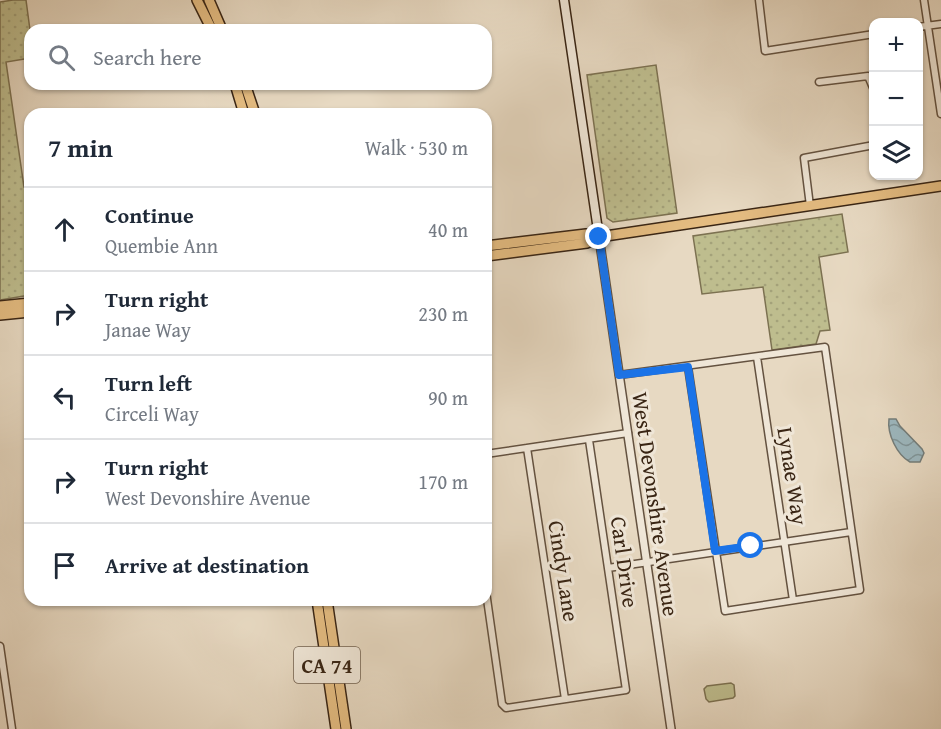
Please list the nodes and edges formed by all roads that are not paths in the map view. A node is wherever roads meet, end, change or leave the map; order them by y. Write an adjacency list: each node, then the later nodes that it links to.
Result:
1 (196, 0): 6 (main road)
2 (209, 0): 7 (main road)
3 (564, 0): 24 (main road, West Devonshire Avenue)
4 (759, 0): 11 (street)
5 (924, 0): 9 (street)
6 (209, 24)
7 (219, 24)
8 (941, 24): 9 (street)
9 (928, 25): 10 (street); 20 (street)
10 (923, 26)
11 (869, 35)
12 (869, 79): 13 (street)
13 (819, 82)
14 (237, 90): 17 (main road)
15 (242, 90): 18 (main road)
16 (247, 90): 19 (main road)
17 (242, 108)
18 (250, 108)
19 (253, 108)
20 (941, 114)
21 (869, 146): 23 (street)
22 (941, 186): 23 (main road)
23 (810, 206): 24 (main road)
24 (599, 237): 25 (main road); 26 (main road); 33 (street, West Devonshire Avenue)
25 (492, 245)
26 (492, 255)
27 (24, 304): 28 (main road)
28 (0, 306)
29 (24, 313): 30 (main road)
30 (0, 315)
31 (757, 357): 32 (street); 38 (street); 39 (street, Lynae Way)
32 (688, 367): 33 (street); 40 (street)
33 (619, 375): 34 (street, West Devonshire Avenue)
34 (628, 434): 35 (street); 41 (street, West Devonshire Avenue)
35 (589, 440): 36 (street); 42 (street, Carl Drive)
36 (527, 448): 37 (street); 49 (street, Cindy Lane)
37 (492, 453)
38 (852, 532): 39 (street); 43 (street)
39 (785, 541): 40 (street); 43 (street, Lynae Way)
40 (715, 551): 41 (street); 43 (street)
41 (646, 562): 42 (street); 54 (street, West Devonshire Avenue)
42 (608, 568): 49 (street, Carl Drive)
43 (793, 600)
44 (318, 606): 48 (main road, CA 74)
45 (328, 606): 50 (main road)
46 (488, 606): 49 (street)
47 (0, 646): 51 (street)
48 (328, 669): 50 (main road); 52 (main road, CA 74)
49 (565, 699)
50 (343, 710): 53 (main road)
51 (12, 729)
52 (336, 729)
53 (346, 729)
54 (671, 729)

